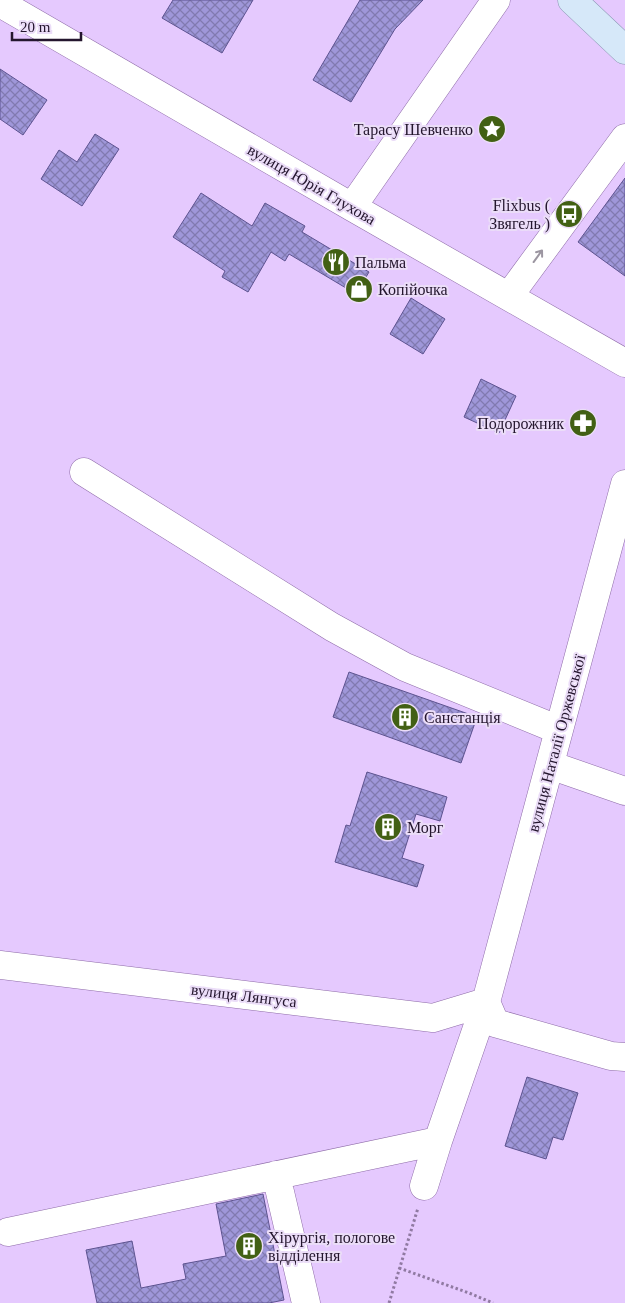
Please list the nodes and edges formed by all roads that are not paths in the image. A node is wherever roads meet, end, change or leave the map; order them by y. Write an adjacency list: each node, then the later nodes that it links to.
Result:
1 (496, 0): 6 (street)
2 (572, 0): 4 (main road)
3 (0, 3): 6 (street, вулиця Юрія Глухова)
4 (625, 50)
5 (625, 138): 7 (street, one-way to 5)
6 (352, 207): 7 (street, вулиця Юрія Глухова)
7 (509, 296): 8 (street, вулиця Юрія Глухова)
8 (625, 363)
9 (84, 472): 11 (street)
10 (625, 484): 11 (street, вулиця Наталії Оржевської)
11 (559, 730): 12 (street, вулиця Наталії Оржевської)
12 (550, 764): 13 (street); 15 (street, вулиця Наталії Оржевської)
13 (625, 791)
14 (0, 964): 15 (street, вулиця Лянгуса)
15 (486, 1002): 16 (street); 17 (street, вулиця Наталії Оржевської)
16 (625, 1057)
17 (438, 1141): 18 (street); 19 (street, вулиця Наталії Оржевської)
18 (276, 1175): 20 (street); 21 (street)
19 (424, 1186)
20 (8, 1232)
21 (306, 1303)

